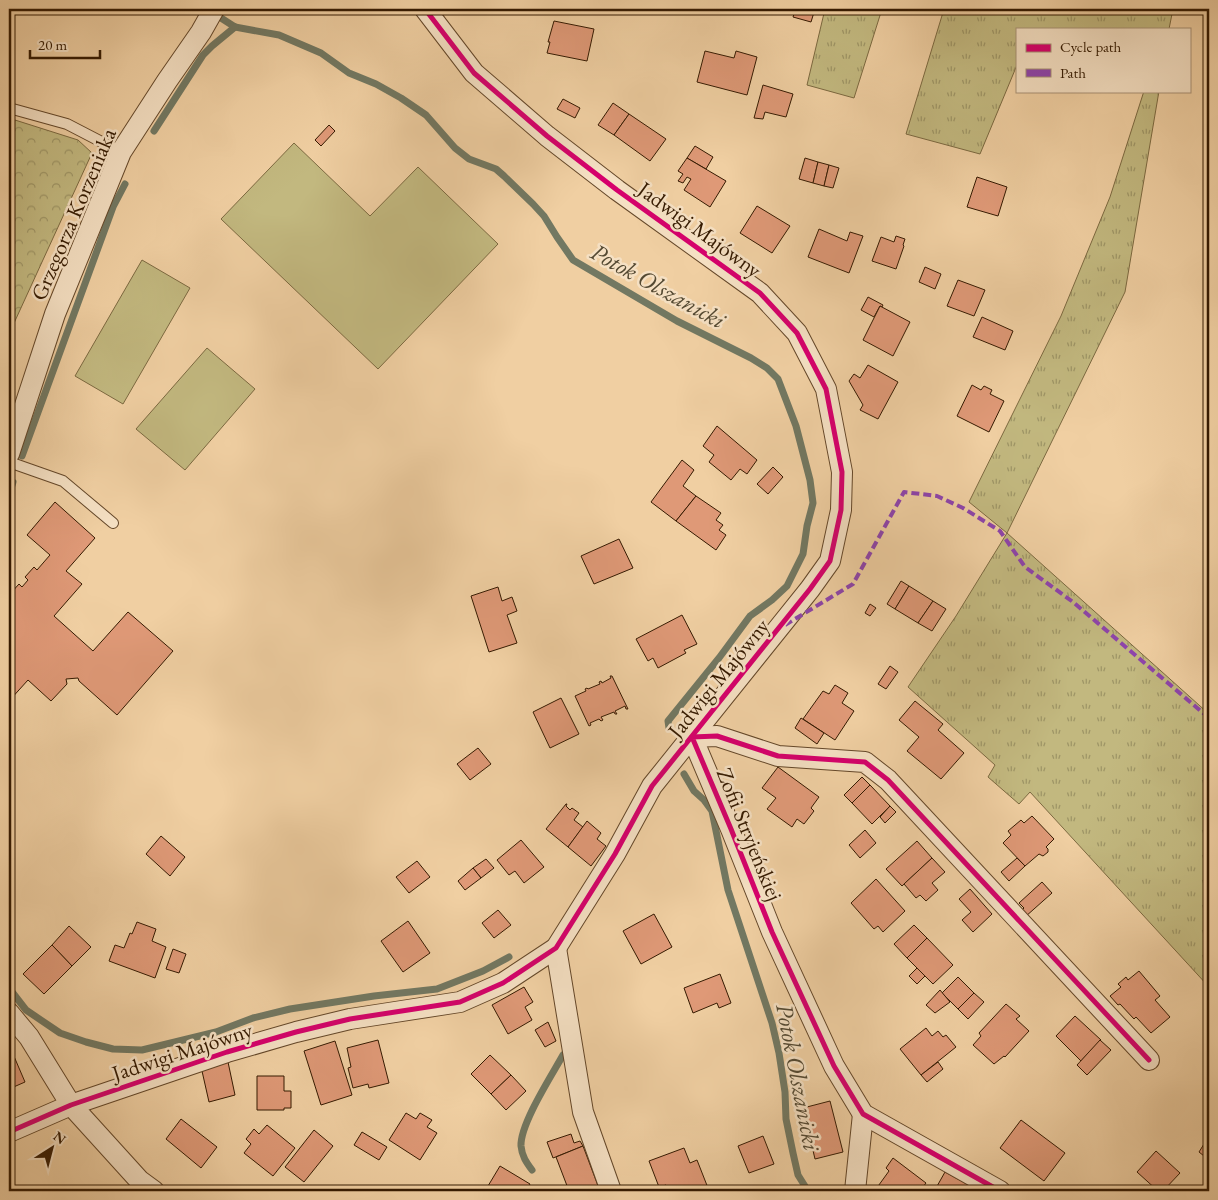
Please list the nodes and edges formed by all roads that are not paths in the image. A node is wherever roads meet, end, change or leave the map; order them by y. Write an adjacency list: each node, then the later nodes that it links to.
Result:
1 (214, 9): 6 (street, Grzegorza Korzeniaka)
2 (425, 9): 4 (street, Jadwigi Majówny)
3 (437, 9): 4 (street)
4 (446, 36): 10 (street, Jadwigi Majówny)
5 (9, 108): 6 (lane)
6 (120, 152): 7 (street, Grzegorza Korzeniaka)
7 (9, 454)
8 (9, 462): 9 (lane)
9 (113, 523)
10 (692, 737): 11 (street, Jadwigi Majówny); 13 (street, Zofii Stryjeńskiej); 15 (street, Zofii Stryjeńskiej)
11 (556, 948): 14 (street, Jadwigi Majówny); 18 (street)
12 (9, 1013): 14 (street)
13 (1149, 1060)
14 (71, 1105): 16 (street, Jadwigi Majówny); 17 (street)
15 (863, 1114): 19 (street); 20 (street, Zofii Stryjeńskiej)
16 (9, 1132)
17 (154, 1191)
18 (611, 1191)
19 (855, 1191)
20 (1000, 1191)

